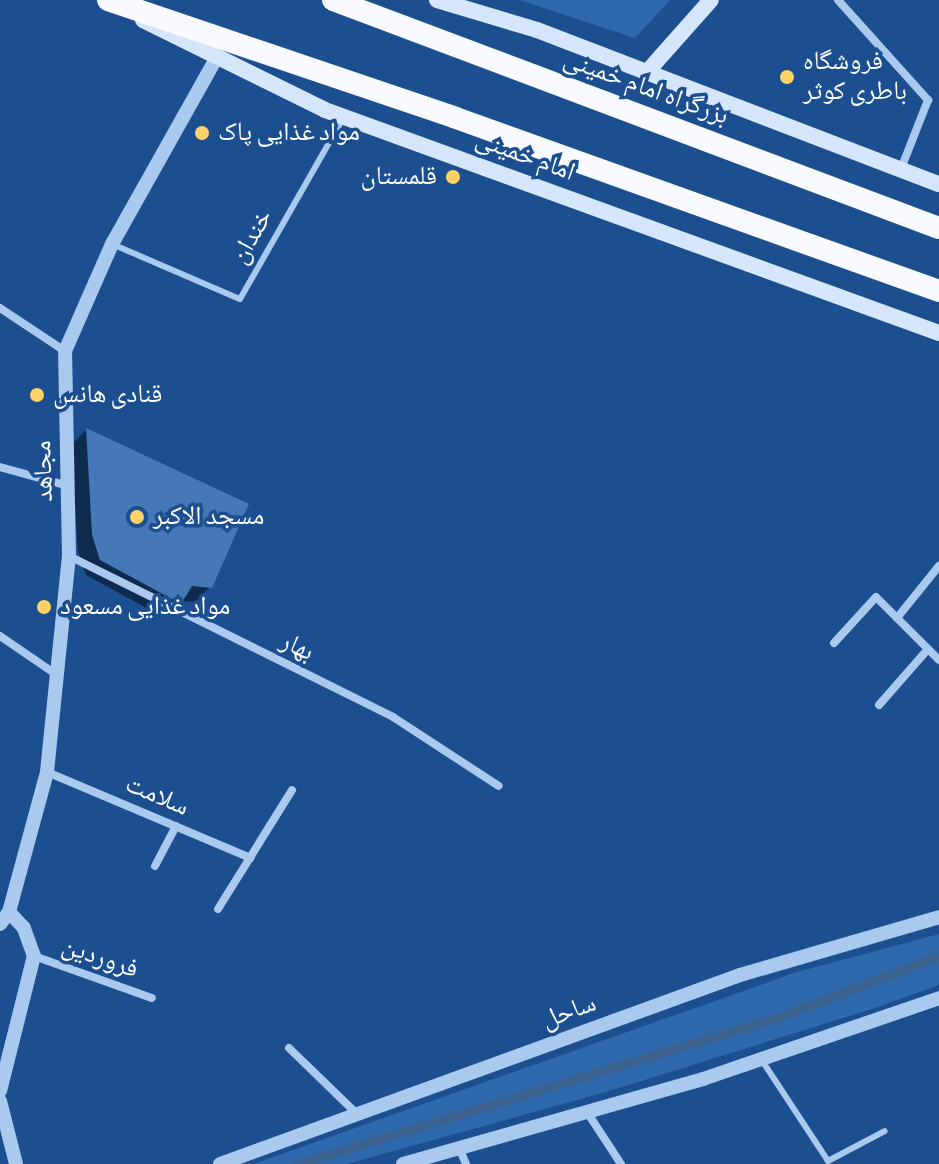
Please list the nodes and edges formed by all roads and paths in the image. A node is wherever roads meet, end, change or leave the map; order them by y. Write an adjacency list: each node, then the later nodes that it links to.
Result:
1 (107, 0): 6 (main road, امام خمینی); 13 (highway)
2 (333, 0): 11 (highway, بزرگراه امام خمینی)
3 (437, 0): 7 (main road)
4 (711, 0): 7 (main road)
5 (838, 0): 9 (street)
6 (216, 59): 8 (main road, امام خمینی); 12 (street, مجاهد)
7 (647, 72): 9 (main road)
8 (344, 116): 12 (lane, خندان); 15 (main road, امام خمینی)
9 (901, 170): 10 (main road)
10 (939, 184)
11 (939, 228)
12 (112, 244): 16 (street, مجاهد)
13 (939, 291)
14 (0, 308): 16 (street)
15 (939, 333)
16 (65, 351): 18 (street, مجاهد)
17 (0, 467): 18 (street)
18 (69, 486): 19 (street, مجاهد)
19 (69, 556): 26 (street, مجاهد); 29 (street, بهار)
20 (939, 566): 21 (street)
21 (897, 618): 23 (street); 24 (street)
22 (0, 636): 26 (street)
23 (834, 643)
24 (928, 649): 25 (street); 27 (street)
25 (939, 660)
26 (57, 675): 28 (street, مجاهد)
27 (879, 705)
28 (47, 772): 31 (street, سلامت); 35 (street, مجاهد)
29 (499, 786)
30 (292, 790): 32 (street)
31 (176, 826): 32 (street, سلامت); 33 (street)
32 (251, 858): 34 (street)
33 (155, 866)
34 (218, 909)
35 (3, 915): 37 (street, مجاهد)
36 (939, 917): 45 (street, ساحل)
37 (34, 956): 38 (street, فروردین); 42 (street)
38 (152, 998)
39 (939, 998): 41 (street)
40 (289, 1048): 45 (street)
41 (761, 1059): 44 (street); 46 (lane)
42 (0, 1091)
43 (0, 1101): 48 (street)
44 (587, 1112): 47 (street); 52 (street)
45 (357, 1115): 49 (street, ساحل)
46 (885, 1131)
47 (459, 1148): 50 (street); 51 (street)
48 (16, 1164)
49 (220, 1164)
50 (403, 1164)
51 (466, 1164)
52 (621, 1164)

